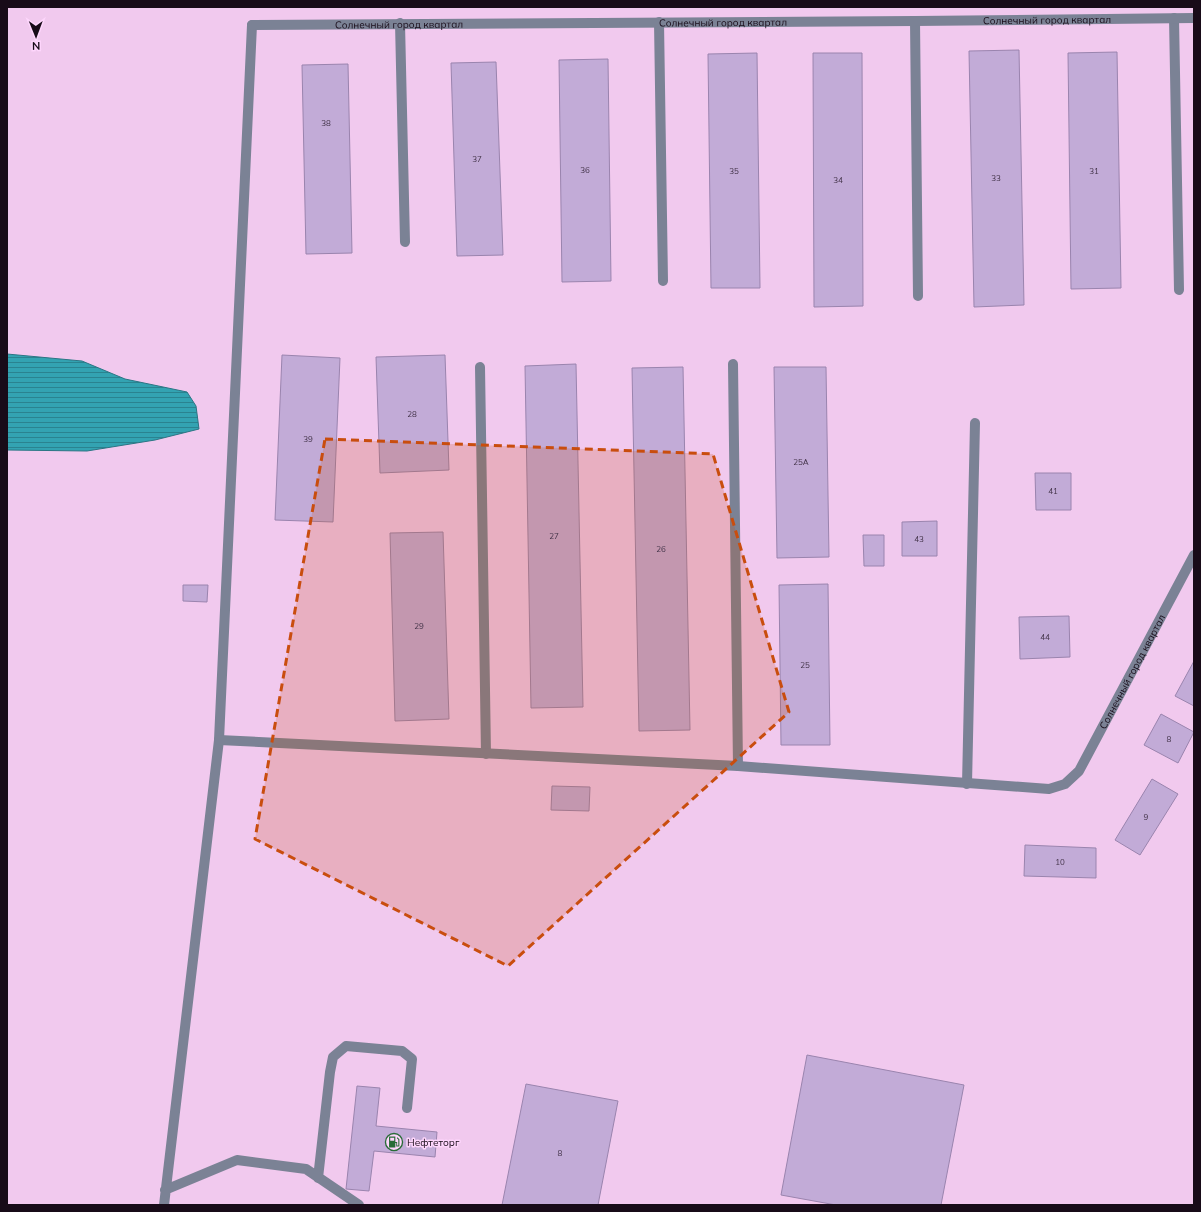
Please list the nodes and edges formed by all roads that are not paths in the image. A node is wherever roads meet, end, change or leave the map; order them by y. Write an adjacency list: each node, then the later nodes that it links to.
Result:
1 (1174, 18): 2 (street, Солнечный город квартал); 3 (street, Солнечный город квартал); 8 (street)
2 (1194, 18)
3 (915, 21): 4 (street, Солнечный город квартал); 9 (street)
4 (659, 22): 5 (street, Солнечный город квартал); 7 (street)
5 (400, 24): 6 (street); 14 (street, Солнечный город квартал)
6 (405, 242)
7 (663, 281)
8 (1179, 290)
9 (918, 296)
10 (733, 364): 16 (street)
11 (480, 367): 15 (street)
12 (975, 422): 17 (street)
13 (1194, 556): 17 (street, Солнечный город квартал)
14 (219, 740): 15 (street); 20 (street)
15 (486, 754): 16 (street)
16 (738, 766): 17 (street)
17 (967, 784)
18 (406, 1108): 19 (street)
19 (318, 1178): 20 (street); 22 (street)
20 (165, 1190): 21 (street)
21 (164, 1205)
22 (359, 1205)

